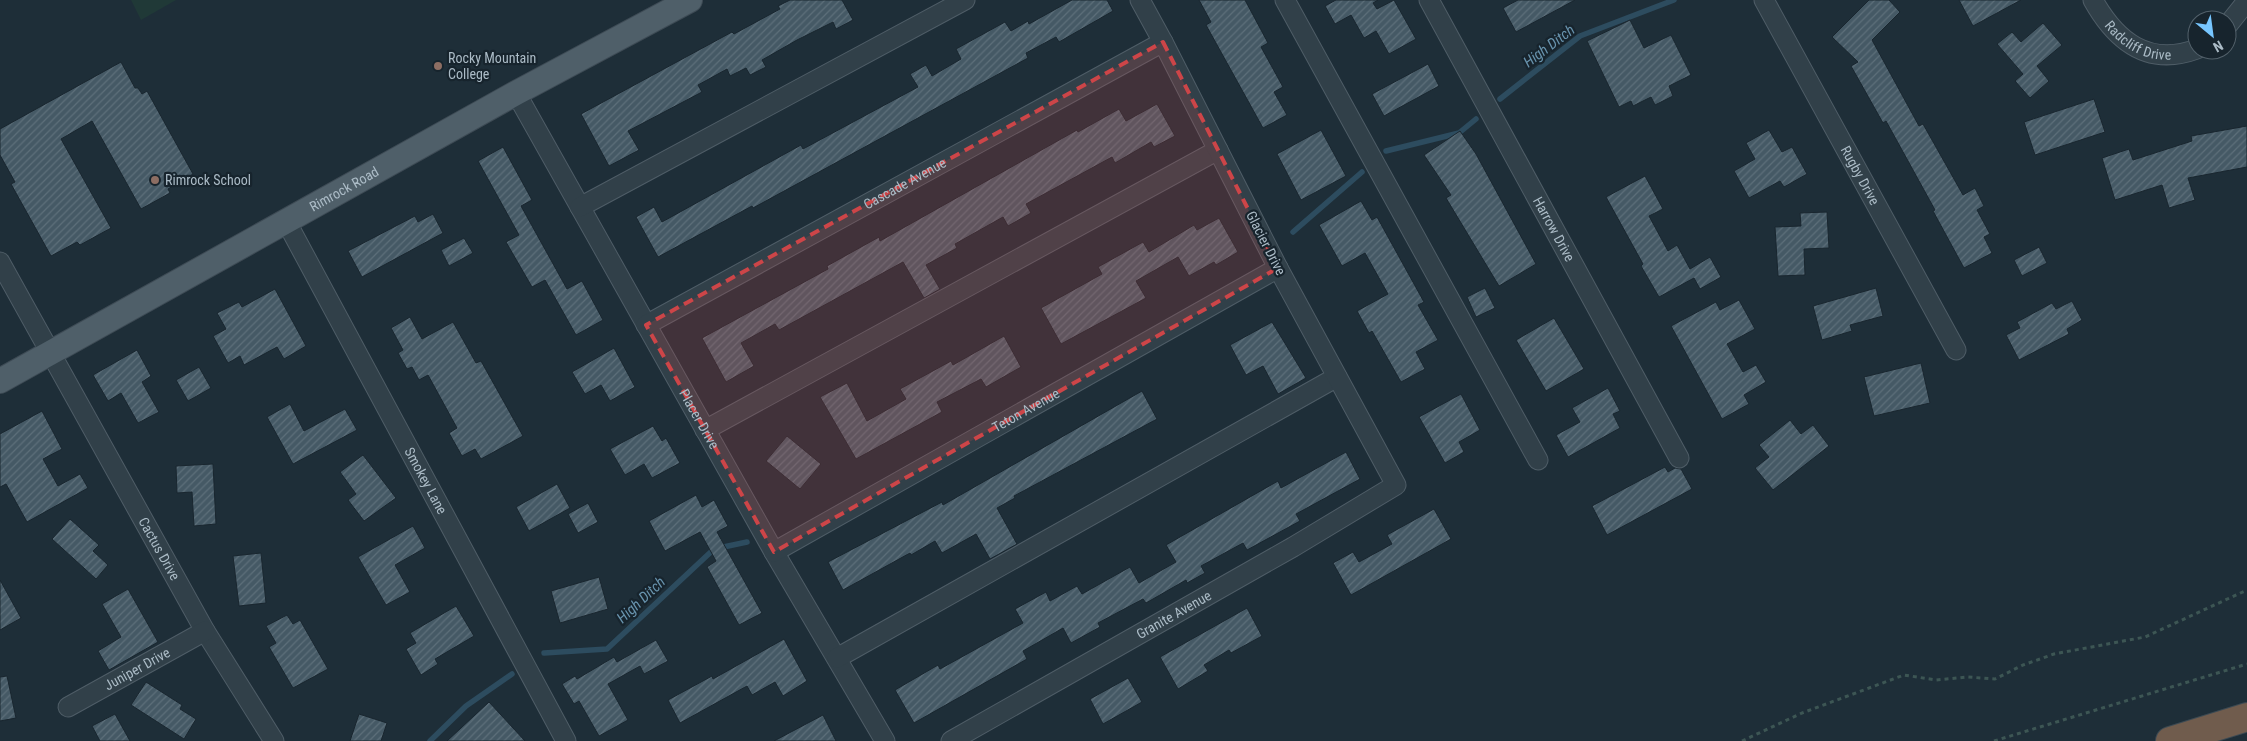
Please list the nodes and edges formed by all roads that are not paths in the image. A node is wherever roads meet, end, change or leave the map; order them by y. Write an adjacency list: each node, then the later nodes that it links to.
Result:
1 (690, 0): 12 (main road, Rimrock Road)
2 (965, 0): 14 (street)
3 (1140, 0): 10 (street, Glacier Drive)
4 (1285, 0): 25 (street)
5 (1429, 0): 24 (street, Harrow Drive)
6 (1764, 0): 19 (street, Rugby Drive)
7 (2093, 0): 11 (street, Radcliff Drive)
8 (2247, 1): 9 (street)
9 (2237, 14)
10 (1163, 42): 13 (street, Glacier Drive); 18 (street, Cascade Avenue)
11 (2187, 51)
12 (516, 93): 14 (street, Placer Drive); 15 (main road, Rimrock Road)
13 (1218, 150): 17 (street, Glacier Drive); 23 (street)
14 (580, 207): 18 (street, Placer Drive)
15 (286, 221): 20 (main road, Rimrock Road); 33 (street, Smokey Lane)
16 (0, 262): 20 (street, Cactus Drive)
17 (1278, 268): 21 (street, Glacier Drive); 27 (street, Teton Avenue)
18 (646, 325): 23 (street, Placer Drive)
19 (1956, 350)
20 (51, 353): 22 (main road, Rimrock Road); 28 (street, Cactus Drive)
21 (1337, 377): 26 (street, Glacier Drive); 29 (street)
22 (0, 381)
23 (705, 430): 27 (street, Placer Drive)
24 (1679, 458)
25 (1538, 460)
26 (1396, 485): 35 (street, Granite Avenue)
27 (774, 552): 29 (street, Placer Drive)
28 (206, 631): 30 (street, Juniper Drive); 32 (street, Cactus Drive)
29 (837, 658): 34 (street, Placer Drive)
30 (68, 707)
31 (2247, 718): 36 (highway)
32 (274, 741)
33 (566, 741)
34 (885, 741)
35 (951, 741)
36 (2170, 741)

